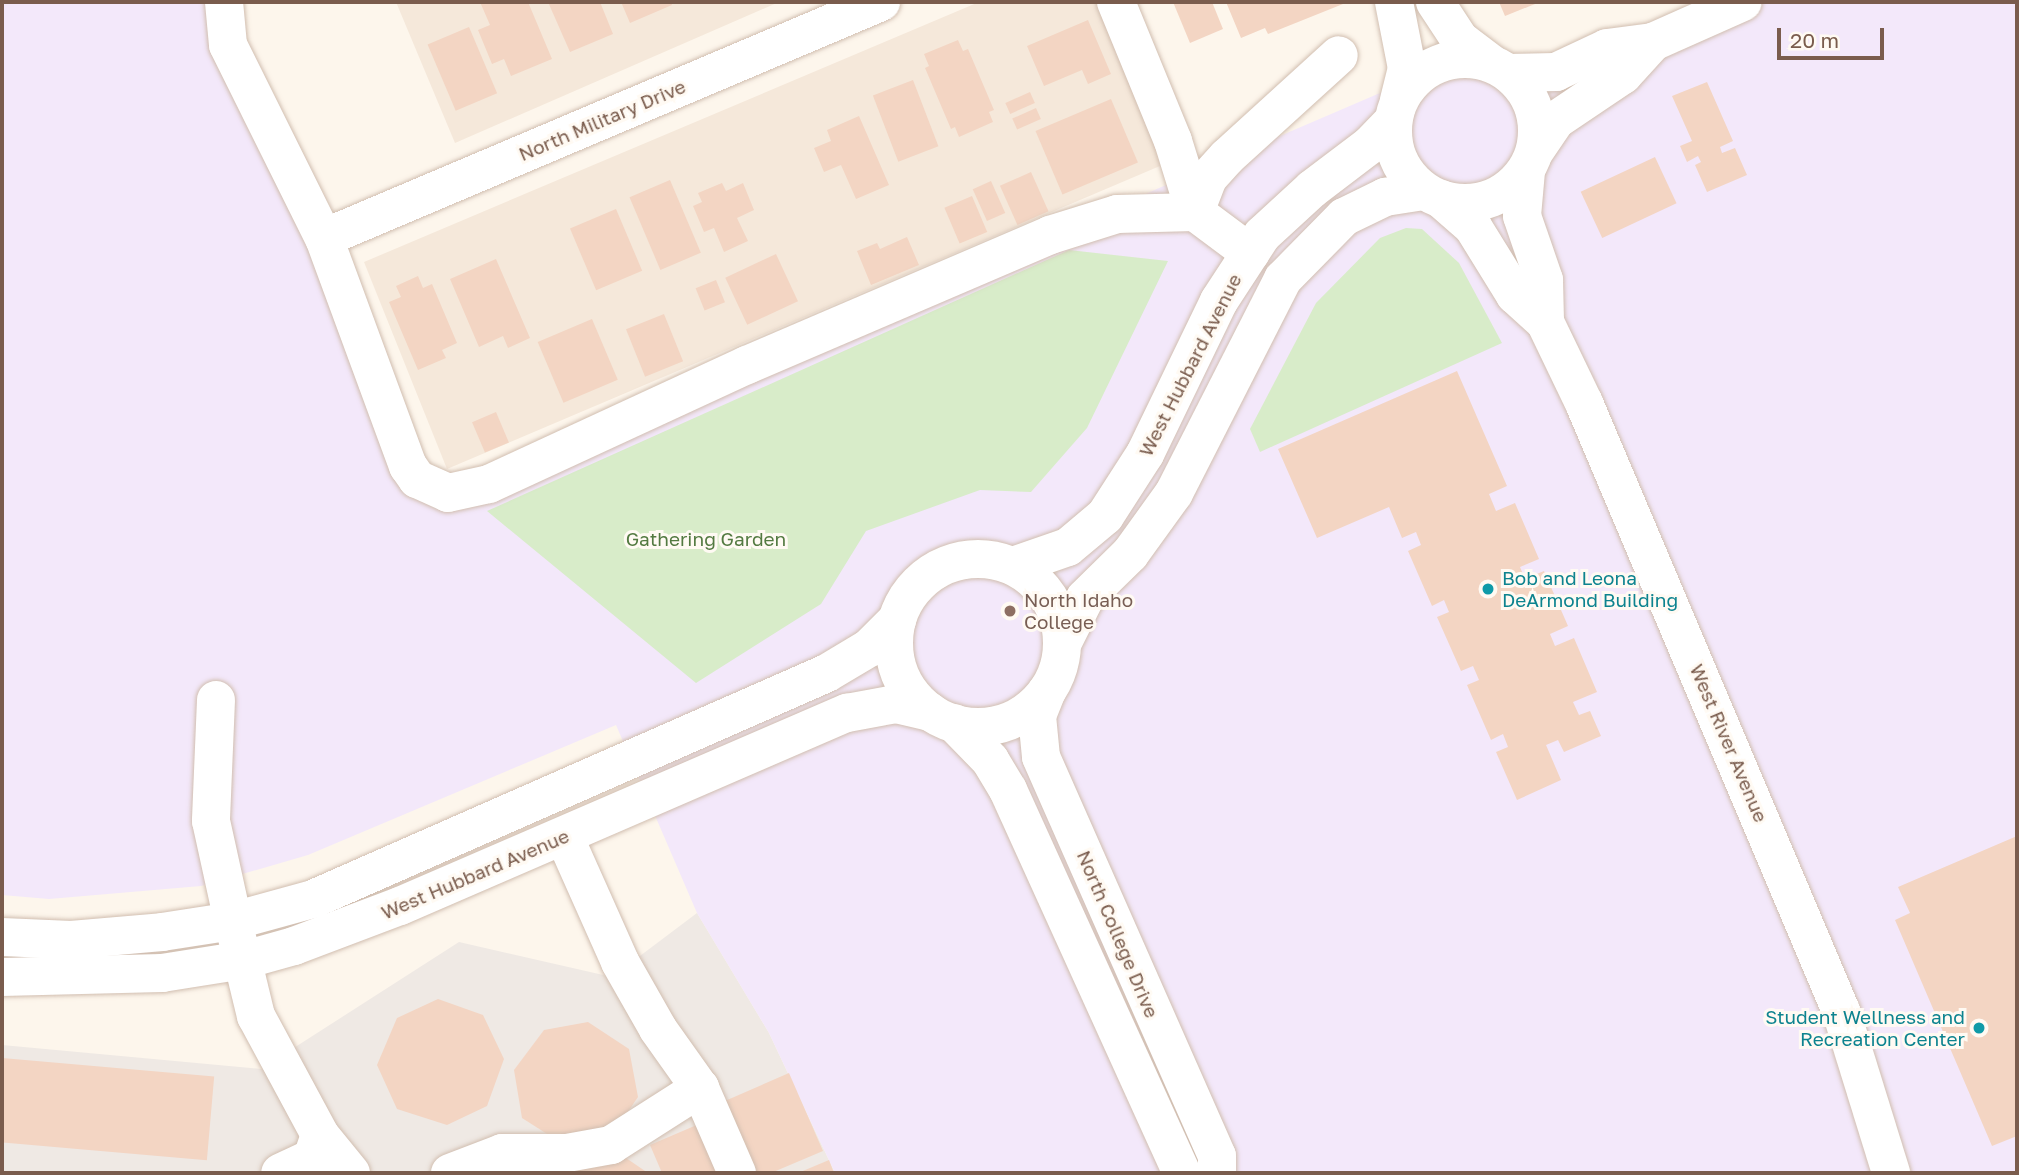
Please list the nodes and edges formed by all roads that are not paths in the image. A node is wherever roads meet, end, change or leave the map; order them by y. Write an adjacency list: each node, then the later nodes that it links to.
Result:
1 (224, 2): 14 (street)
2 (881, 2): 14 (street, North Military Drive)
3 (1116, 2): 13 (street)
4 (1394, 2): 10 (street)
5 (1435, 2): 9 (street)
6 (1743, 2): 7 (street)
7 (1653, 41): 9 (street); 11 (street)
8 (1339, 55): 13 (street)
9 (1500, 68): 10 (street); 11 (street)
10 (1396, 110): 12 (street); 15 (street, West Hubbard Avenue)
11 (1530, 161): 12 (street); 16 (street, West River Avenue)
12 (1432, 195): 16 (street, West River Avenue); 19 (street)
13 (1195, 212): 14 (street); 15 (street)
14 (324, 239)
15 (1250, 253): 17 (street, West Hubbard Avenue)
16 (1545, 322): 36 (street, West River Avenue)
17 (1013, 566): 18 (street); 19 (street)
18 (897, 620): 22 (street); 24 (street, West Hubbard Avenue)
19 (1062, 644): 20 (street)
20 (1047, 691): 22 (street); 35 (street, North College Drive)
21 (216, 700): 24 (street)
22 (942, 718): 23 (street, West Hubbard Avenue); 34 (street, North College Drive)
23 (564, 836): 26 (street, West Hubbard Avenue); 28 (street)
24 (233, 921): 25 (street, West Hubbard Avenue); 26 (street)
25 (2, 937)
26 (244, 960): 27 (street, West Hubbard Avenue); 29 (street)
27 (2, 977)
28 (700, 1088): 32 (street); 33 (street)
29 (320, 1135): 30 (street); 31 (street)
30 (280, 1173)
31 (351, 1173)
32 (450, 1173)
33 (737, 1173)
34 (1182, 1173)
35 (1217, 1173)
36 (1891, 1173)

